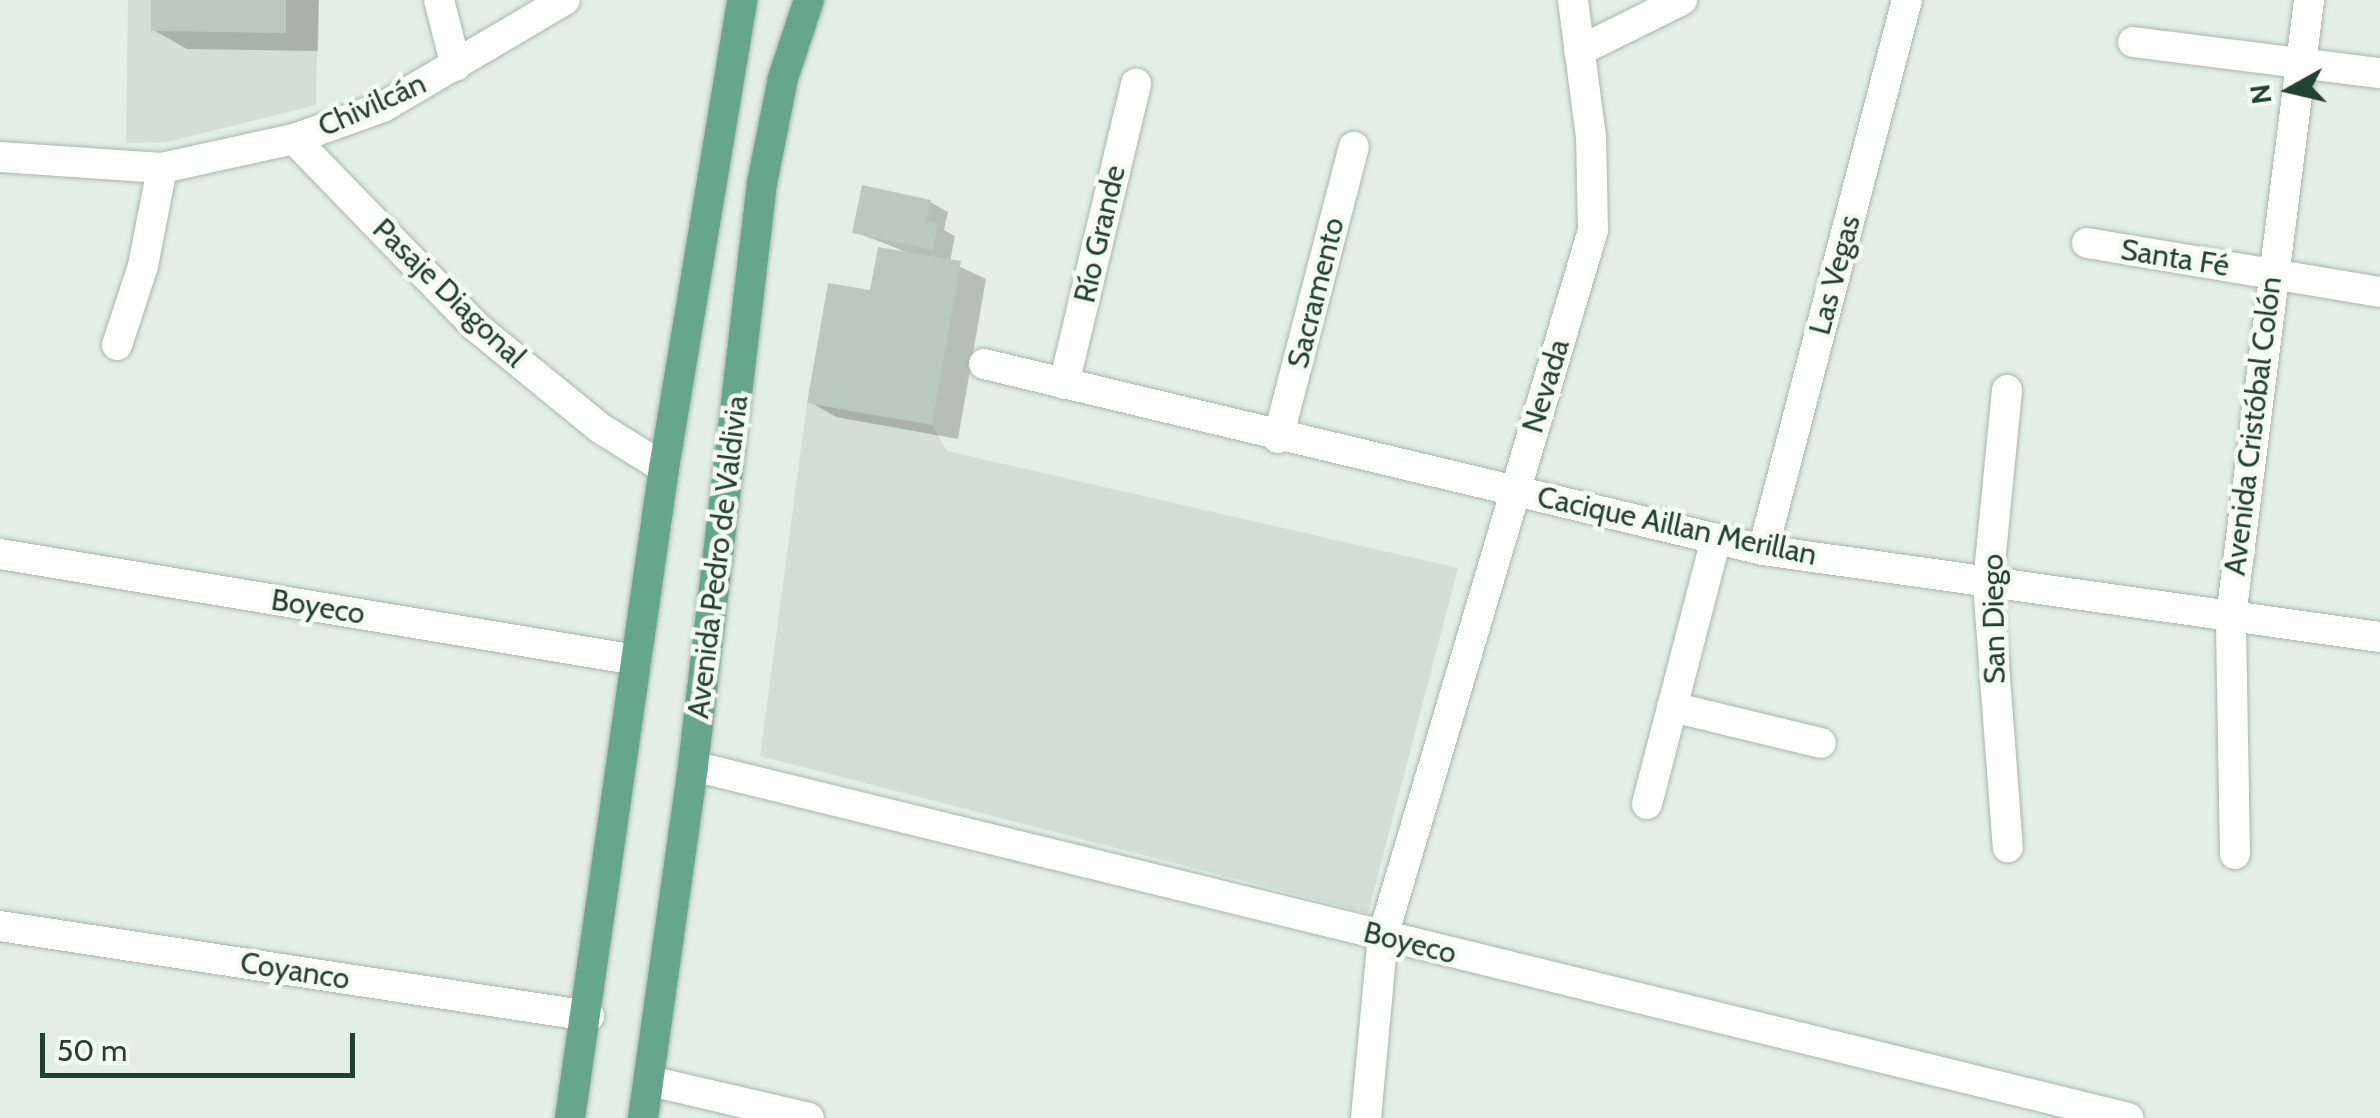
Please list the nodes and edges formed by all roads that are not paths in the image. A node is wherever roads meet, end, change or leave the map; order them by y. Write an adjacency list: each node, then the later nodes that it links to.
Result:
1 (439, 0): 12 (street)
2 (565, 0): 12 (street, Chivilcán)
3 (742, 0): 27 (main road, Avenida Pedro de Valdivia)
4 (809, 0): 38 (main road, Avenida Pedro de Valdivia)
5 (1573, 0): 10 (street, Nevada)
6 (1682, 0): 10 (street)
7 (1907, 0): 30 (street, Las Vegas)
8 (2309, 0): 11 (street, Avenida Cristóbal Colón)
9 (2133, 42): 11 (street)
10 (1579, 51): 28 (street, Nevada)
11 (2301, 63): 13 (street); 20 (street, Avenida Cristóbal Colón)
12 (456, 66): 15 (street, Chivilcán)
13 (2380, 73)
14 (1136, 84): 24 (street, Río Grande)
15 (294, 139): 18 (street, Chivilcán); 27 (street, Pasaje Diagonal)
16 (1354, 147): 26 (street, Sacramento)
17 (0, 157): 18 (street, Chivilcán)
18 (162, 168): 22 (street)
19 (2088, 243): 20 (street, Santa Fé)
20 (2270, 274): 21 (street, Santa Fé); 33 (street, Avenida Cristóbal Colón)
21 (2380, 292)
22 (117, 345)
23 (984, 364): 24 (street, Cacique Aillan Merillan)
24 (1064, 384): 26 (street, Cacique Aillan Merillan)
25 (2008, 390): 32 (street, San Diego)
26 (1278, 438): 28 (street, Cacique Aillan Merillan)
27 (664, 468): 35 (main road, Avenida Pedro de Valdivia)
28 (1512, 490): 29 (street, Cacique Aillan Merillan); 43 (street, Nevada)
29 (1716, 539): 30 (street, Cacique Aillan Merillan); 36 (street)
30 (1763, 550): 32 (street, Cacique Aillan Merillan)
31 (0, 554): 35 (street, Boyeco)
32 (1988, 584): 33 (street, Cacique Aillan Merillan); 40 (street, San Diego)
33 (2231, 617): 34 (street, Cacique Aillan Merillan); 41 (street, Avenida Cristóbal Colón)
34 (2380, 637)
35 (636, 660): 44 (main road, Avenida Pedro de Valdivia)
36 (1672, 708): 37 (street); 39 (street)
37 (1821, 743)
38 (693, 766): 43 (street, Boyeco); 45 (main road, Avenida Pedro de Valdivia)
39 (1647, 804)
40 (2008, 847)
41 (2234, 854)
42 (0, 926): 44 (street, Coyanco)
43 (1383, 936): 46 (street, Boyeco); 50 (street, Nevada)
44 (589, 1016): 47 (main road, Avenida Pedro de Valdivia)
45 (650, 1081): 48 (main road, Avenida Pedro de Valdivia); 49 (street)
46 (2025, 1106): 51 (street, Boyeco)
47 (570, 1118)
48 (643, 1118)
49 (809, 1118)
50 (1366, 1118)
51 (2128, 1118)

